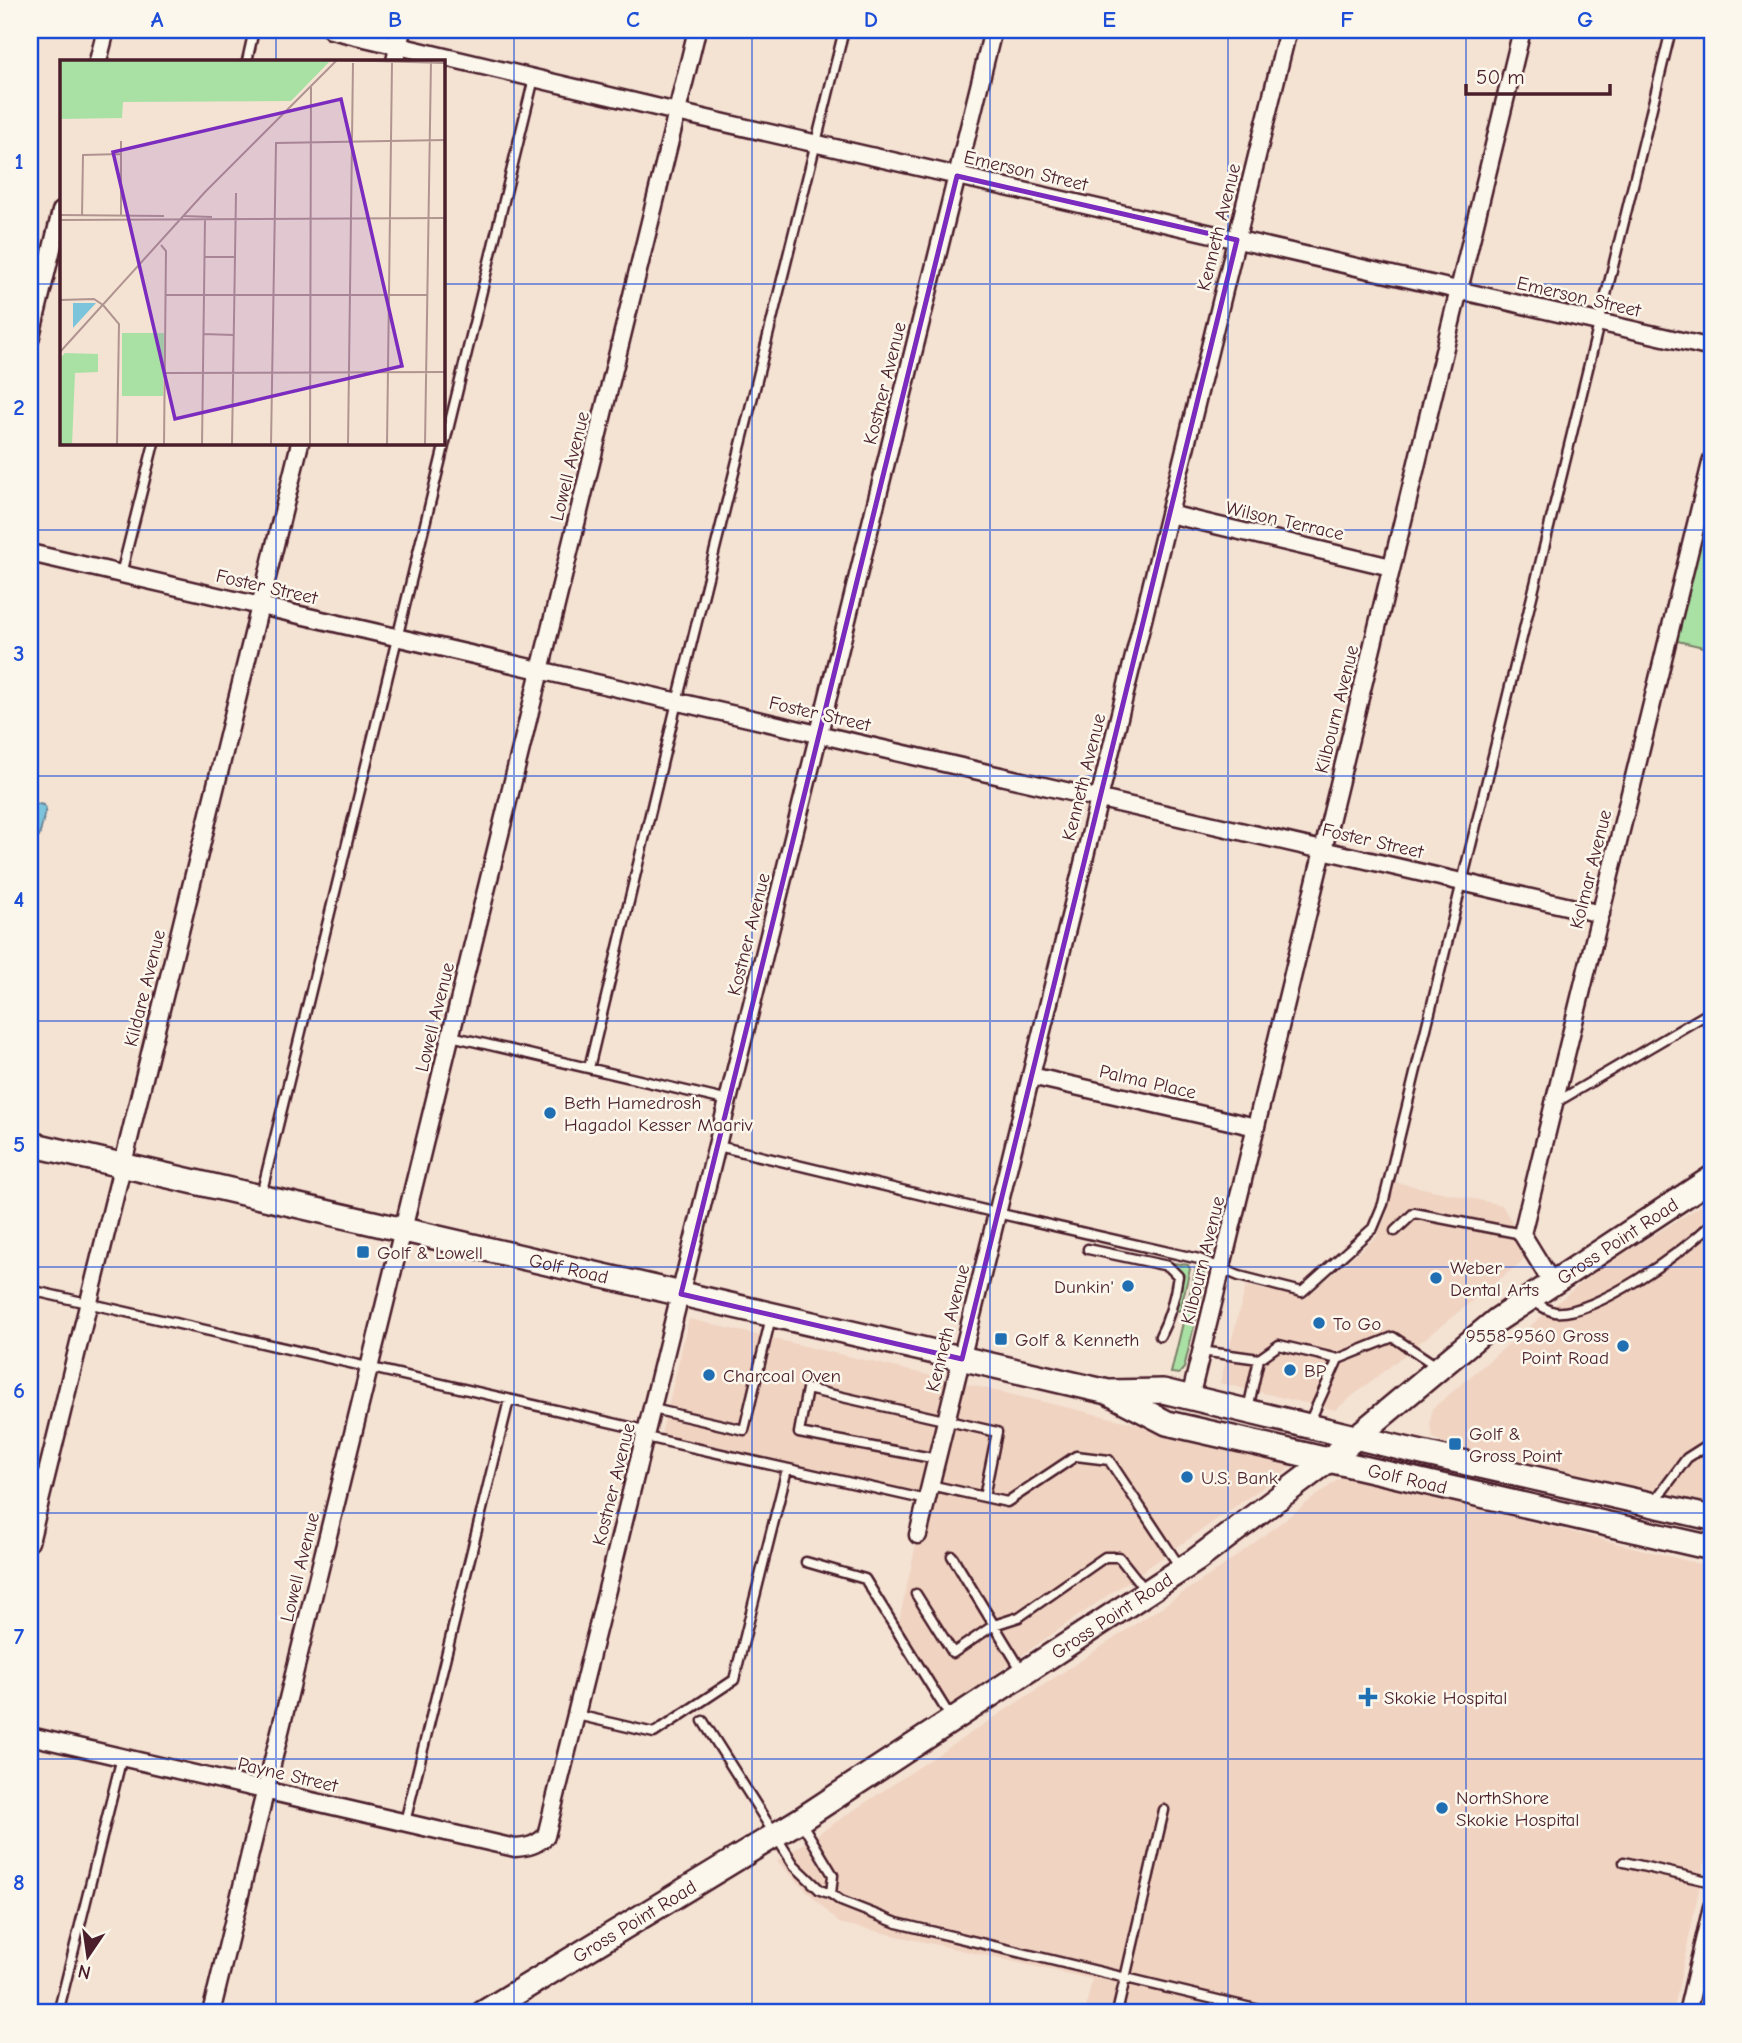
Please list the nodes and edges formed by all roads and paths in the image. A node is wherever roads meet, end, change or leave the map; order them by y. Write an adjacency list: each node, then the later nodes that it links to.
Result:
1 (106, 30): 11 (street)
2 (254, 30): 12 (lane)
3 (331, 30): 10 (street, Emerson Street)
4 (697, 30): 14 (street, Lowell Avenue)
5 (844, 30): 15 (lane)
6 (993, 30): 16 (street, Kostner Avenue)
7 (1288, 30): 18 (street, Kenneth Avenue)
8 (1522, 30): 19 (street, Kilbourn Avenue)
9 (1671, 30): 20 (lane)
10 (398, 46): 13 (street, Emerson Street)
11 (98, 60)
12 (247, 60)
13 (535, 78): 14 (street, Emerson Street); 31 (lane)
14 (677, 111): 15 (street, Emerson Street); 32 (street, Lowell Avenue)
15 (816, 143): 16 (street, Emerson Street); 33 (lane)
16 (957, 176): 18 (street, Emerson Street); 34 (street, Kostner Avenue)
17 (60, 215): 21 (street)
18 (1237, 240): 19 (street, Emerson Street); 26 (street, Kenneth Avenue)
19 (1458, 290): 20 (street, Emerson Street); 28 (street, Kilbourn Avenue)
20 (1599, 322): 22 (street, Emerson Street); 37 (lane)
21 (30, 340)
22 (1712, 348)
23 (153, 444): 29 (lane)
24 (300, 444): 30 (street, Kildare Avenue)
25 (1712, 458): 38 (street, Kolmar Avenue)
26 (1169, 514): 28 (street, Wilson Terrace); 35 (street, Kenneth Avenue)
27 (30, 553): 29 (street, Foster Street)
28 (1391, 567): 36 (street, Kilbourn Avenue)
29 (121, 574): 30 (street, Foster Street)
30 (259, 606): 31 (street, Foster Street); 48 (street, Kildare Avenue)
31 (398, 638): 32 (street, Foster Street); 50 (lane)
32 (540, 671): 33 (street, Foster Street); 40 (street, Lowell Avenue)
33 (677, 702): 34 (street, Foster Street); 41 (lane)
34 (819, 735): 35 (street, Foster Street); 43 (street, Kostner Avenue)
35 (1099, 799): 36 (street, Foster Street); 42 (street, Kenneth Avenue)
36 (1323, 851): 37 (street, Foster Street); 45 (street, Kilbourn Avenue)
37 (1462, 882): 38 (street, Foster Street); 57 (lane)
38 (1601, 915): 44 (street, Kolmar Avenue)
39 (1712, 1011): 44 (lane)
40 (451, 1036): 41 (lane); 53 (street, Lowell Avenue)
41 (589, 1068): 43 (lane)
42 (1031, 1076): 45 (street, Palma Place); 51 (street, Kenneth Avenue)
43 (729, 1101): 47 (street, Kostner Avenue)
44 (1555, 1103): 55 (street, Kolmar Avenue)
45 (1256, 1127): 57 (street, Kilbourn Avenue)
46 (30, 1144): 48 (main road, Golf Road)
47 (718, 1146): 51 (lane); 60 (street, Kostner Avenue)
48 (122, 1166): 50 (main road, Golf Road); 62 (street, Kildare Avenue)
49 (1712, 1178): 58 (main road, Gross Point Road)
50 (261, 1198): 53 (main road, Golf Road)
51 (997, 1213): 57 (lane); 66 (street, Kenneth Avenue)
52 (1712, 1223): 61 (lane)
53 (403, 1230): 60 (main road, Golf Road); 69 (street, Lowell Avenue)
54 (1395, 1231): 55 (lane)
55 (1522, 1234): 58 (street)
56 (1088, 1249): 64 (lane)
57 (1221, 1269): 65 (street, Kilbourn Avenue)
58 (1552, 1283): 61 (main road, Gross Point Road)
59 (30, 1290): 62 (lane)
60 (681, 1294): 63 (main road, Golf Road); 74 (street, Kostner Avenue)
61 (1529, 1299): 70 (main road, Gross Point Road)
62 (88, 1303): 69 (lane); 89 (street, Kildare Avenue)
63 (772, 1315): 66 (main road, Golf Road); 74 (lane)
64 (1160, 1336)
65 (1201, 1351): 67 (lane); 72 (street, Kilbourn Avenue)
66 (962, 1359): 71 (main road, Golf Road); 76 (street, Kenneth Avenue)
67 (1259, 1359): 68 (lane); 75 (lane)
68 (1338, 1359): 70 (lane); 77 (lane)
69 (369, 1368): 73 (lane); 103 (street, Lowell Avenue)
70 (1439, 1368): 79 (main road, Gross Point Road)
71 (1108, 1392): 72 (main road, Golf Road); 82 (main road, Golf Road)
72 (1189, 1398): 75 (main road, Golf Road)
73 (509, 1400): 78 (lane); 106 (lane)
74 (653, 1409): 78 (street, Kostner Avenue)
75 (1247, 1412): 77 (main road, Golf Road)
76 (946, 1420): 81 (street, Kenneth Avenue); 81 (lane); 85 (lane)
77 (1307, 1426): 79 (main road, Golf Road)
78 (647, 1434): 83 (lane); 98 (street, Kostner Avenue)
79 (1356, 1438): 82 (main road, Gross Point Road); 86 (main road, Golf Road)
80 (1712, 1442): 86 (lane)
81 (937, 1459): 84 (street, Kenneth Avenue)
82 (1330, 1459): 90 (main road, Golf Road); 93 (main road, Gross Point Road)
83 (787, 1469): 84 (lane); 98 (lane)
84 (928, 1493): 85 (lane); 88 (street, Kenneth Avenue)
85 (984, 1497): 93 (lane)
86 (1652, 1505): 87 (main road, Golf Road)
87 (1712, 1518)
88 (918, 1535)
89 (30, 1542)
90 (1712, 1548)
91 (951, 1556): 96 (lane)
92 (806, 1562): 99 (lane)
93 (1182, 1570): 94 (main road, Gross Point Road)
94 (1148, 1592): 96 (lane); 97 (main road, Gross Point Road)
95 (916, 1594): 96 (lane)
96 (994, 1625): 97 (lane)
97 (1024, 1674): 99 (main road, Gross Point Road)
98 (577, 1715): 108 (street, Kostner Avenue)
99 (952, 1720): 105 (main road, Gross Point Road)
100 (703, 1721): 107 (lane)
101 (30, 1736): 102 (street, Payne Street)
102 (121, 1757): 103 (street, Payne Street); 115 (lane)
103 (266, 1790): 106 (street, Payne Street); 116 (street, Lowell Avenue)
104 (1164, 1810): 113 (lane)
105 (800, 1820): 107 (main road, Gross Point Road); 111 (lane)
106 (404, 1822): 108 (street, Payne Street)
107 (775, 1835): 111 (lane); 117 (main road, Gross Point Road)
108 (537, 1844)
109 (1624, 1861): 110 (lane)
110 (1712, 1882)
111 (831, 1894): 113 (lane)
112 (1712, 1907): 114 (street)
113 (1126, 1979): 118 (lane); 119 (lane)
114 (1692, 2012)
115 (58, 2013)
116 (211, 2013)
117 (483, 2013)
118 (1117, 2013)
119 (1272, 2013)

